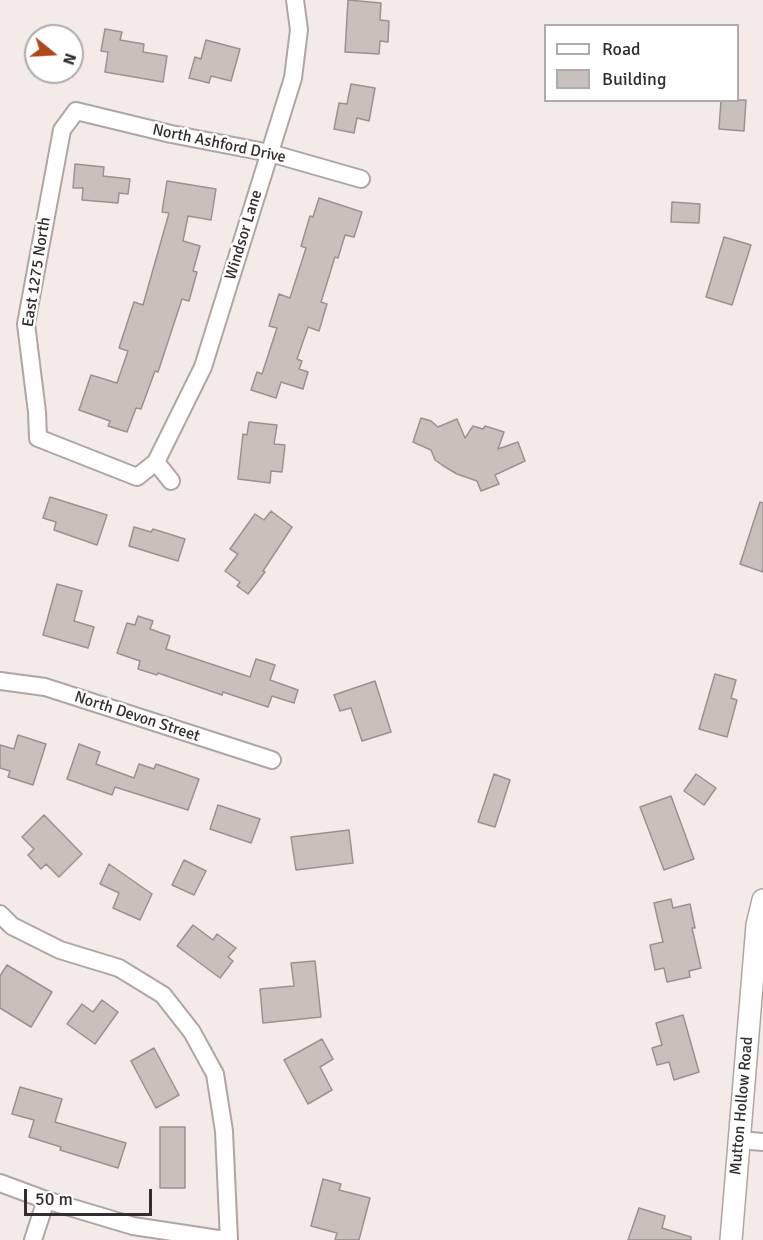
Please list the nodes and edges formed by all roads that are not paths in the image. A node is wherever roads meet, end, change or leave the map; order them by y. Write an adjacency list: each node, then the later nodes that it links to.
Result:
1 (295, 0): 3 (street, Windsor Lane)
2 (76, 111): 3 (street, North Ashford Drive); 5 (street, East 1275 North)
3 (270, 153): 4 (street, North Ashford Drive); 5 (street, Windsor Lane)
4 (361, 179)
5 (156, 462): 6 (street)
6 (171, 481)
7 (0, 681): 8 (street, North Devon Street)
8 (272, 760)
9 (763, 900): 11 (street, Mutton Hollow Road)
10 (0, 914): 17 (street)
11 (760, 926): 12 (street, Mutton Hollow Road)
12 (739, 1140): 13 (street); 18 (street, Mutton Hollow Road)
13 (763, 1142)
14 (0, 1183): 15 (street)
15 (46, 1200): 16 (street); 17 (street)
16 (33, 1240)
17 (227, 1240)
18 (731, 1240)

